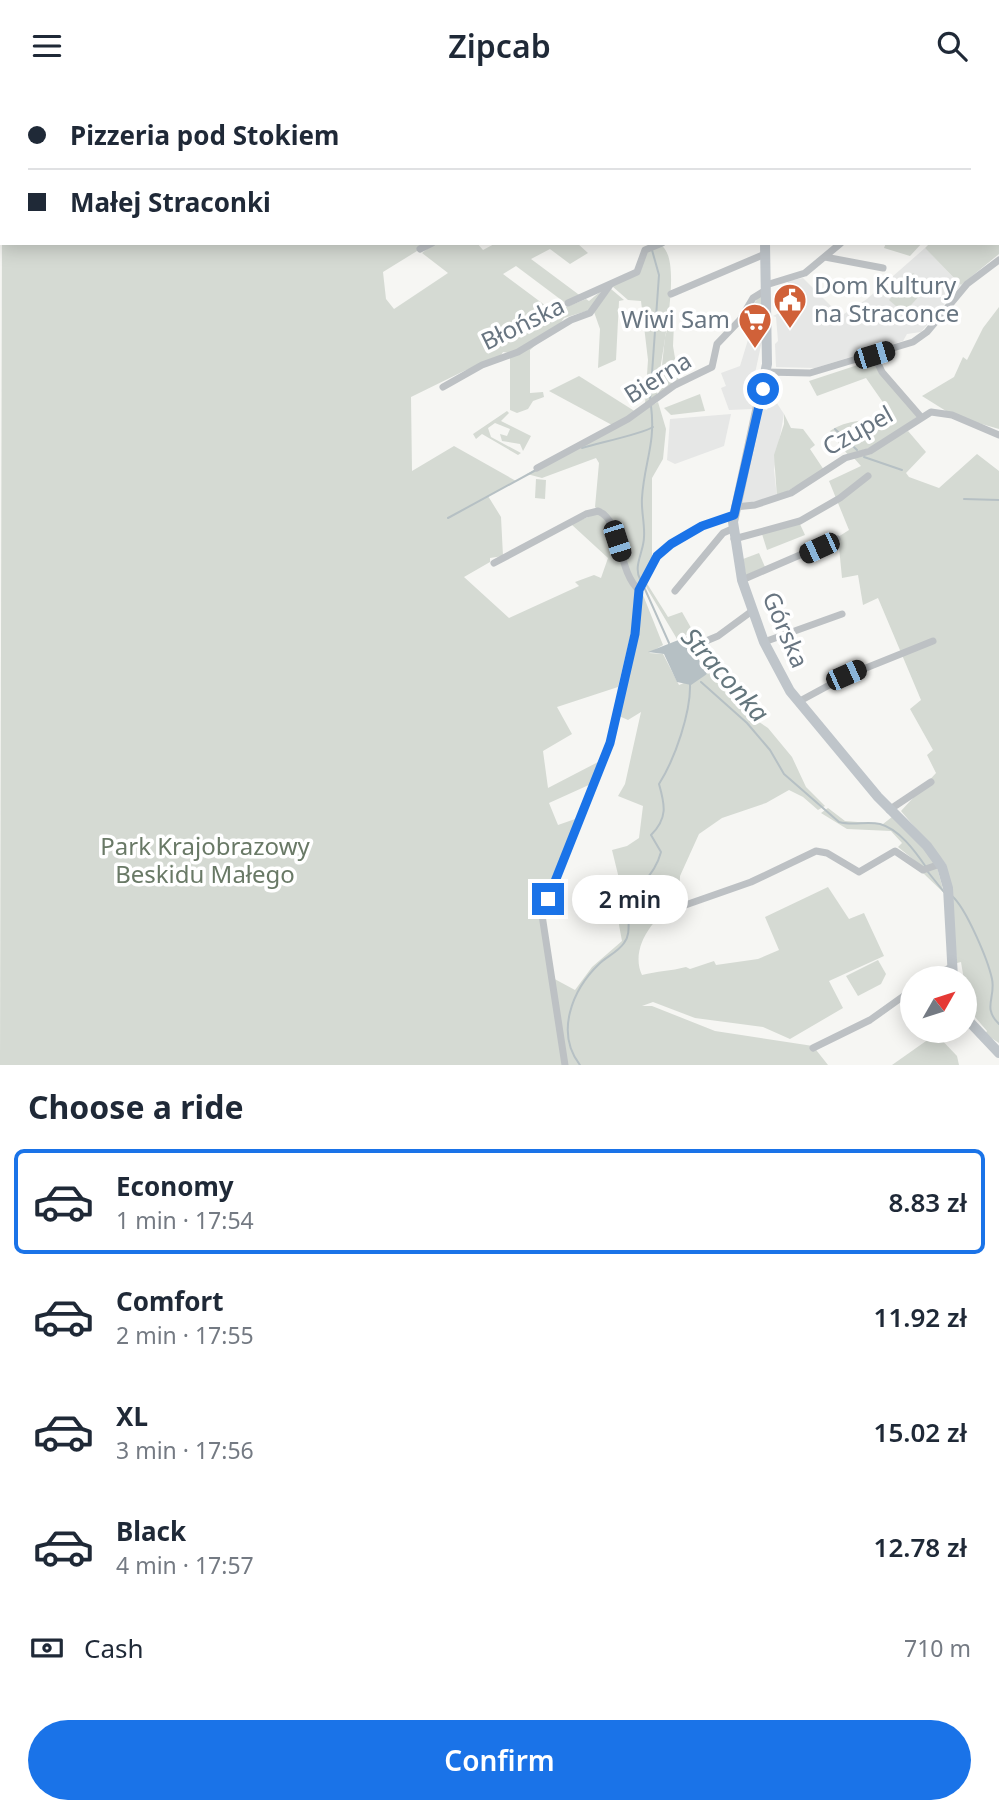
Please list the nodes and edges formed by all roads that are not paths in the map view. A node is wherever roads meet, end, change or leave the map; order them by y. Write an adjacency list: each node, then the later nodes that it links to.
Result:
1 (428, 245): 4 (street)
2 (658, 245): 9 (street)
3 (839, 245): 6 (street)
4 (420, 249)
5 (765, 249): 10 (street, Górska); 11 (street)
6 (825, 257): 8 (street); 10 (street)
7 (999, 260): 13 (street)
8 (883, 268)
9 (610, 285): 12 (street); 15 (street, Błońska)
10 (766, 288): 14 (street, Górska); 18 (street, Bierna)
11 (671, 294)
12 (568, 303)
13 (874, 355): 14 (street); 16 (street)
14 (766, 372): 20 (street, Górska)
15 (443, 387)
16 (921, 417): 17 (street, Czupel); 20 (street, Czupel)
17 (999, 435)
18 (537, 468)
19 (868, 476): 21 (street)
20 (734, 511): 21 (street, Górska); 25 (street, Czupel)
21 (733, 534): 24 (street, Górska); 26 (street)
22 (837, 539): 24 (street)
23 (494, 563): 25 (street)
24 (742, 580): 27 (street, Górska)
25 (641, 586): 42 (street)
26 (675, 591)
27 (752, 611): 30 (street, Górska); 31 (street)
28 (842, 614): 30 (street)
29 (933, 641): 32 (street)
30 (764, 642): 32 (street, Górska)
31 (694, 646)
32 (798, 702): 34 (street, Górska)
33 (931, 782): 34 (street)
34 (889, 810): 35 (street, Górska)
35 (931, 867): 36 (street); 37 (street, Górska)
36 (674, 909)
37 (953, 966)
38 (900, 999): 40 (street)
39 (977, 1030): 41 (street)
40 (813, 1048)
41 (999, 1053)
42 (565, 1065)

